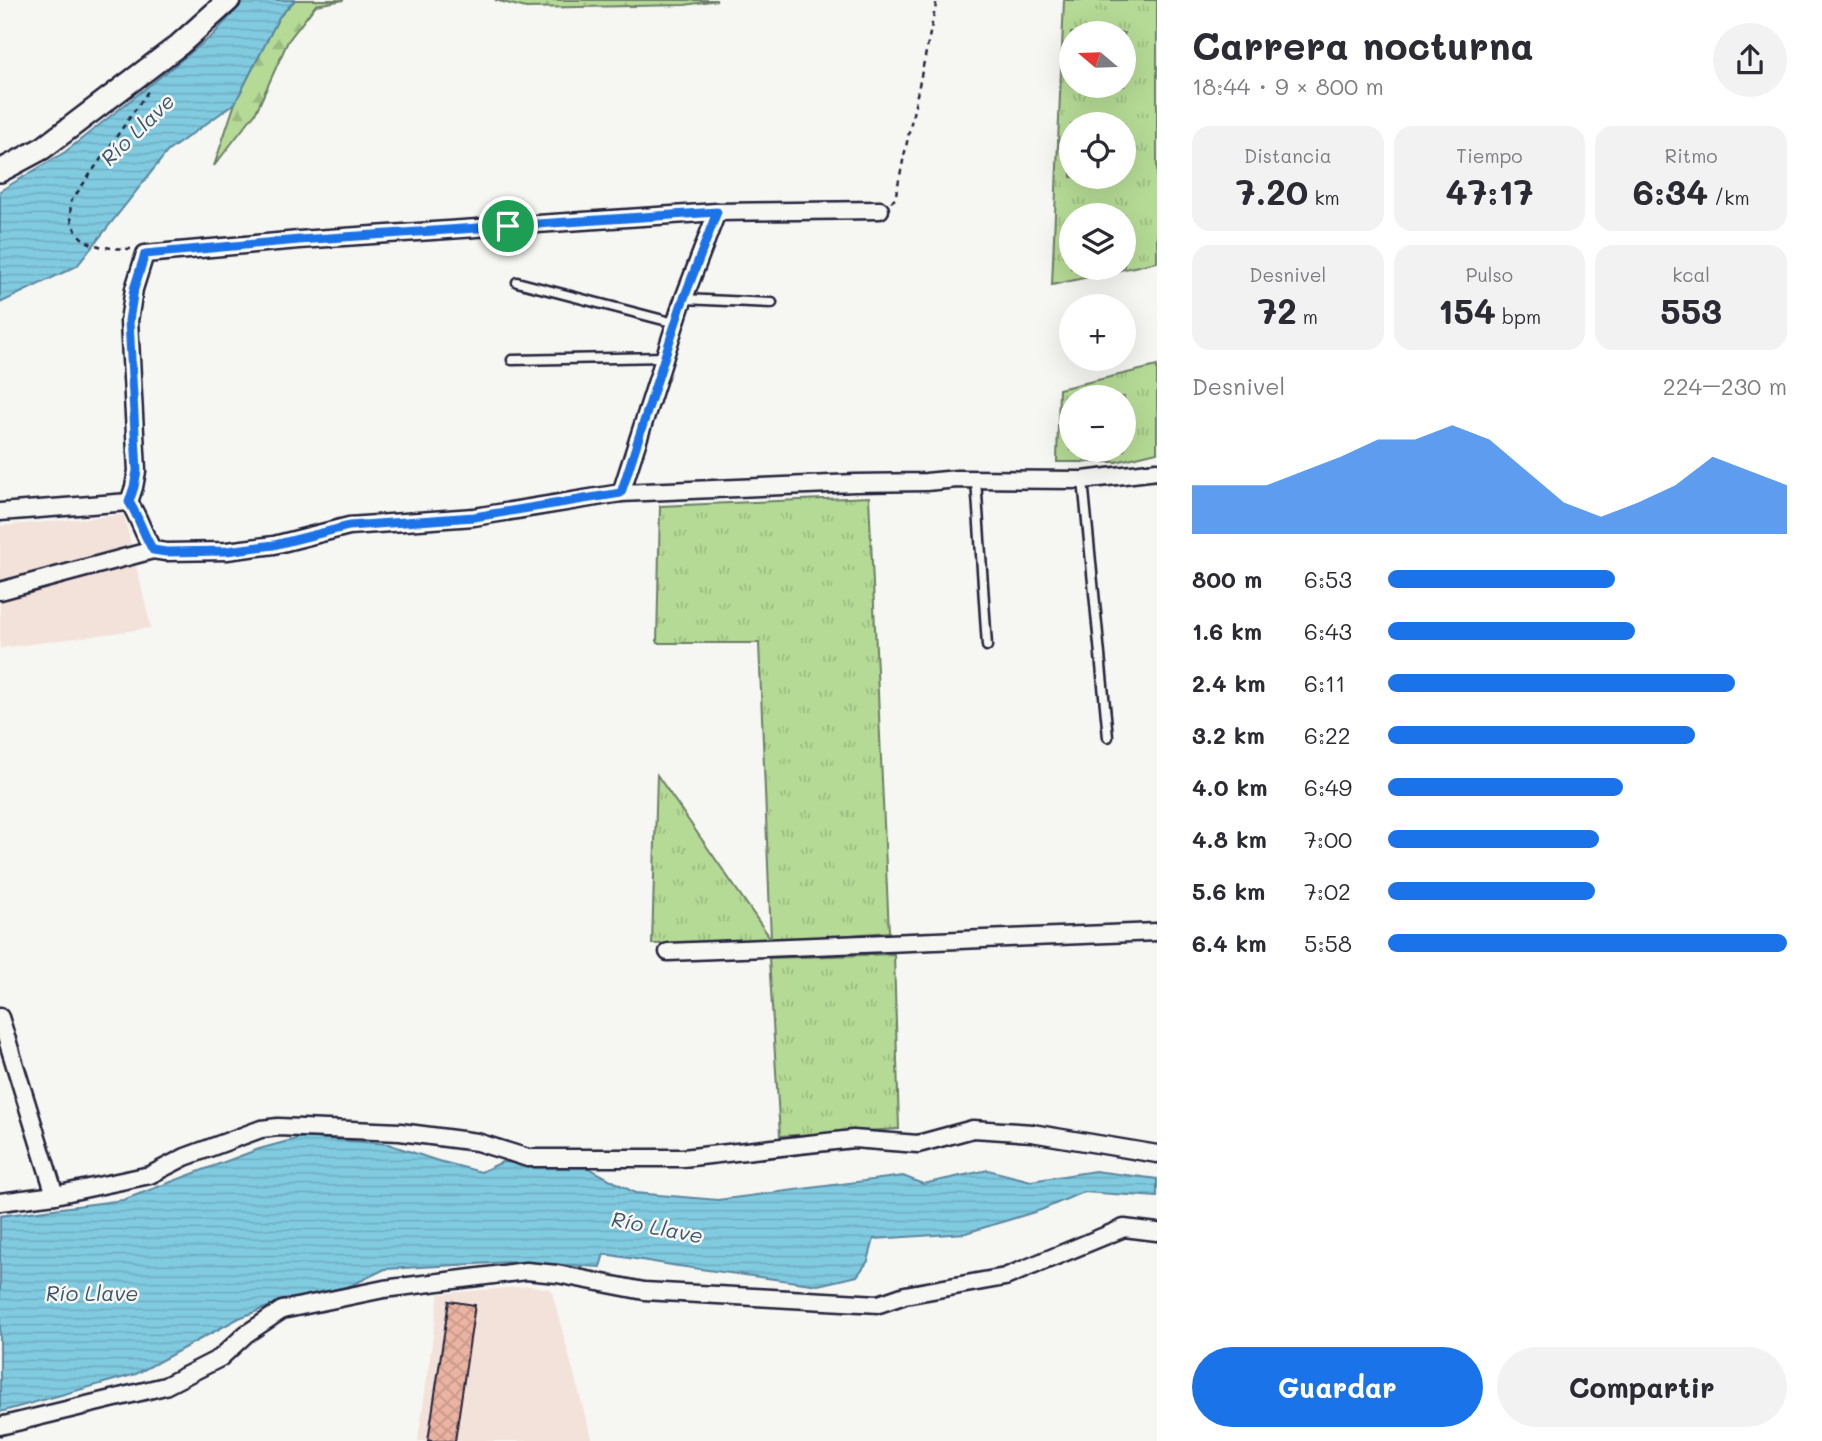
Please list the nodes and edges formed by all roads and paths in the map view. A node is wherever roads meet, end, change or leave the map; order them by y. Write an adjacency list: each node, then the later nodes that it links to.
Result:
1 (229, 0): 4 (street)
2 (937, 0): 5 (path)
3 (149, 91): 7 (path)
4 (0, 171)
5 (880, 210): 6 (street)
6 (717, 212): 7 (street); 9 (street)
7 (145, 254): 18 (street)
8 (517, 282): 11 (lane)
9 (684, 299): 10 (lane); 11 (street)
10 (772, 303)
11 (676, 323): 12 (street)
12 (665, 357): 13 (lane); 17 (street)
13 (512, 360)
14 (1157, 471): 16 (street)
15 (975, 479): 16 (street); 17 (street); 22 (lane)
16 (1083, 480): 23 (lane)
17 (621, 493): 20 (street)
18 (129, 502): 19 (street); 20 (street)
19 (0, 512)
20 (153, 550): 21 (street)
21 (0, 591)
22 (987, 646)
23 (1108, 737)
24 (1157, 932): 25 (street)
25 (668, 952)
26 (0, 1017): 28 (street)
27 (1157, 1154): 28 (street)
28 (55, 1195): 29 (street)
29 (0, 1202)
30 (1157, 1232): 31 (street)
31 (0, 1426)

